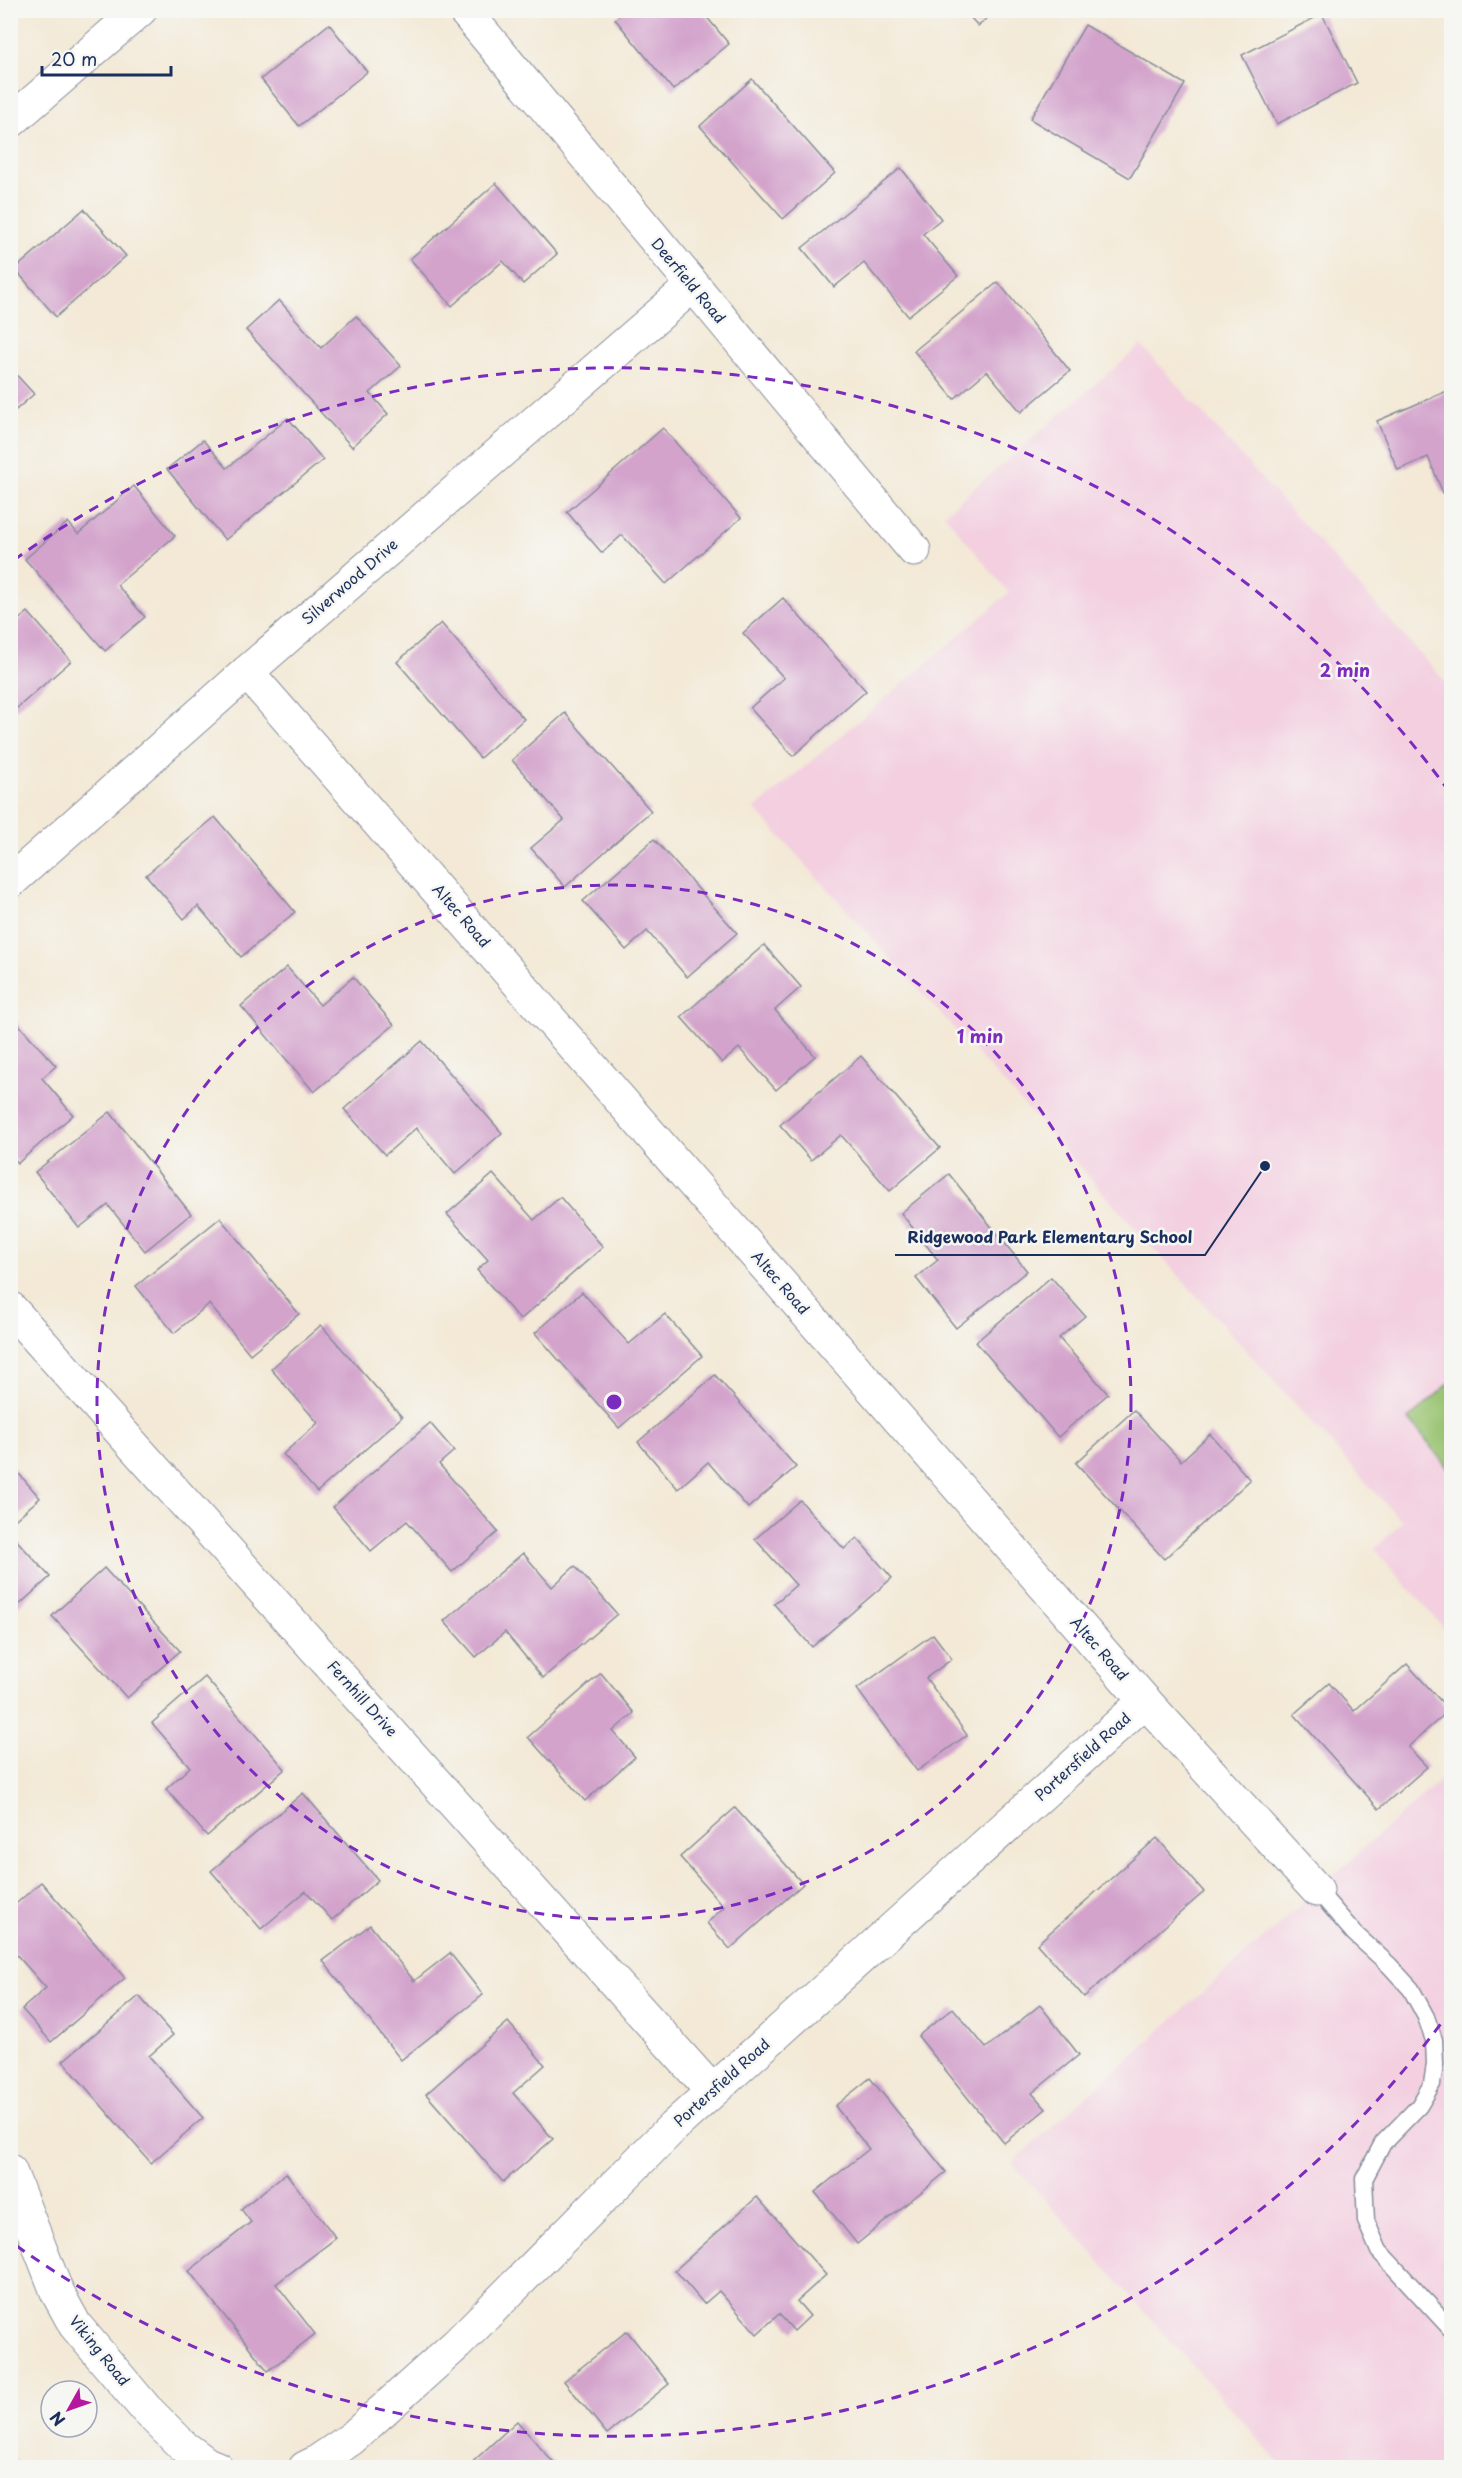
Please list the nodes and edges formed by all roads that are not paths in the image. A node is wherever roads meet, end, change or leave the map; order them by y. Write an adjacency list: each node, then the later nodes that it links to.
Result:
1 (140, 10): 3 (street)
2 (464, 10): 4 (street, Deerfield Road)
3 (10, 122)
4 (692, 286): 5 (street, Deerfield Road); 6 (street, Silverwood Drive)
5 (914, 550)
6 (247, 672): 7 (street, Silverwood Drive); 9 (street, Altec Road)
7 (10, 882)
8 (10, 1308): 11 (street, Fernhill Drive)
9 (1145, 1701): 10 (street, Altec Road); 11 (street, Portersfield Road)
10 (1317, 1890): 13 (lane)
11 (712, 2091): 15 (street, Portersfield Road)
12 (10, 2171): 14 (street, Viking Road)
13 (1452, 2330)
14 (217, 2468)
15 (305, 2468)

